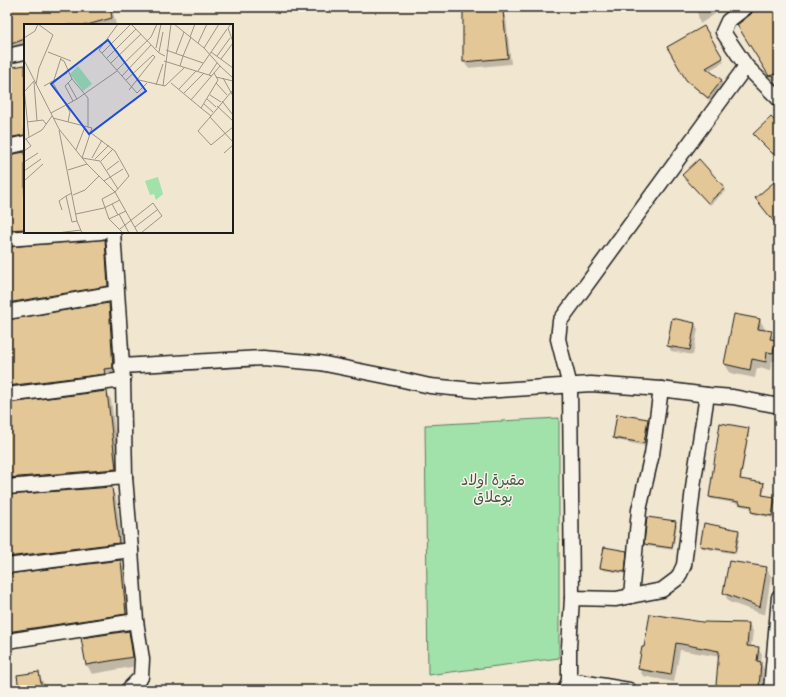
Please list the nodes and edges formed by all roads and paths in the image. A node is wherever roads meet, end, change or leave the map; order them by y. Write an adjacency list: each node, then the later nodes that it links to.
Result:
1 (746, 7): 4 (street)
2 (24, 52): 3 (street)
3 (7, 56)
4 (746, 66): 5 (street); 14 (street)
5 (778, 97)
6 (24, 143): 7 (street)
7 (7, 147)
8 (88, 233): 10 (street)
9 (113, 233): 11 (street)
10 (7, 239)
11 (116, 292): 12 (street); 13 (street)
12 (7, 312)
13 (122, 373): 14 (street); 16 (street); 19 (street)
14 (570, 386): 15 (street); 25 (street)
15 (661, 389): 17 (street); 23 (street)
16 (7, 395)
17 (707, 395): 18 (street); 23 (street)
18 (779, 406)
19 (125, 477): 20 (street); 21 (street)
20 (7, 487)
21 (131, 550): 22 (street); 26 (street)
22 (7, 566)
23 (631, 596): 25 (street)
24 (779, 597): 31 (street)
25 (572, 598): 28 (street)
26 (136, 621): 27 (street); 29 (street)
27 (7, 641)
28 (567, 685): 30 (street)
29 (128, 690)
30 (629, 690)
31 (771, 690)

